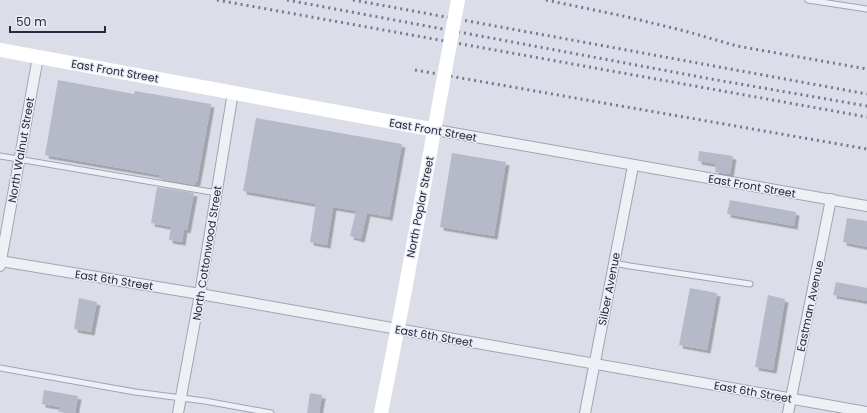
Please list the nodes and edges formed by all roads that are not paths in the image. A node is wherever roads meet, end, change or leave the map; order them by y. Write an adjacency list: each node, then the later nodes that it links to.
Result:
1 (458, 0): 18 (street, North Poplar Street, bridge)
2 (808, 0): 3 (lane)
3 (867, 9)
4 (0, 50): 5 (street, East Front Street)
5 (38, 57): 6 (street, East Front Street); 9 (street, North Walnut Street)
6 (233, 92): 7 (street, East Front Street); 11 (street, North Cottonwood Street)
7 (436, 130): 10 (street, East Front Street)
8 (0, 156): 9 (lane)
9 (20, 159): 11 (lane); 14 (street, North Walnut Street)
10 (634, 166): 12 (street, East Front Street); 15 (street, Silber Avenue)
11 (217, 193): 17 (street, North Cottonwood Street)
12 (831, 199): 13 (street, East Front Street); 22 (street, Eastman Avenue)
13 (867, 206)
14 (0, 263): 17 (street, East 6th Street)
15 (614, 263): 16 (lane); 19 (street, Silber Avenue)
16 (750, 284)
17 (200, 294): 18 (street, East 6th Street); 21 (street, North Cottonwood Street)
18 (397, 329): 19 (street, East 6th Street); 26 (street, North Poplar Street)
19 (594, 364): 22 (street, East 6th Street); 27 (street, Silber Avenue)
20 (0, 368): 21 (lane)
21 (181, 398): 24 (street, North Cottonwood Street); 25 (lane)
22 (790, 398): 23 (street, East 6th Street); 28 (street, Eastman Avenue)
23 (867, 412)
24 (178, 413)
25 (271, 413)
26 (381, 413)
27 (585, 413)
28 (788, 413)

